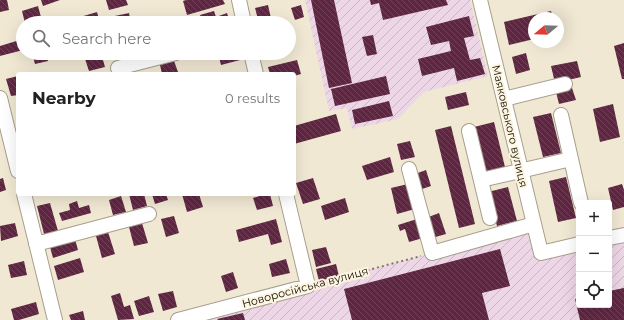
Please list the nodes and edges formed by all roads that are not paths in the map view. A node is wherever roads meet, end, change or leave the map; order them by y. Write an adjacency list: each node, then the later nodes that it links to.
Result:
1 (238, 0): 3 (street)
2 (480, 0): 10 (street, Маяковського вулиця)
3 (242, 16)
4 (149, 60): 6 (street)
5 (253, 60): 7 (street)
6 (118, 68)
7 (256, 72)
8 (565, 84): 10 (street)
9 (0, 98): 14 (street)
10 (504, 99): 16 (street, Маяковського вулиця)
11 (561, 115): 13 (street)
12 (470, 131): 17 (street)
13 (571, 159): 16 (street); 20 (street)
14 (16, 163)
15 (409, 169): 23 (street)
16 (521, 170): 17 (street); 23 (street, Маяковського вулиця)
17 (481, 180): 22 (street)
18 (24, 196): 26 (street)
19 (286, 196): 29 (street, Новоросійська вулиця)
20 (580, 200)
21 (149, 214): 26 (street)
22 (490, 218)
23 (534, 224): 27 (street, Маяковського вулиця)
24 (624, 235): 25 (street)
25 (612, 237)
26 (36, 244): 28 (street)
27 (576, 245)
28 (54, 320)
29 (178, 320)

